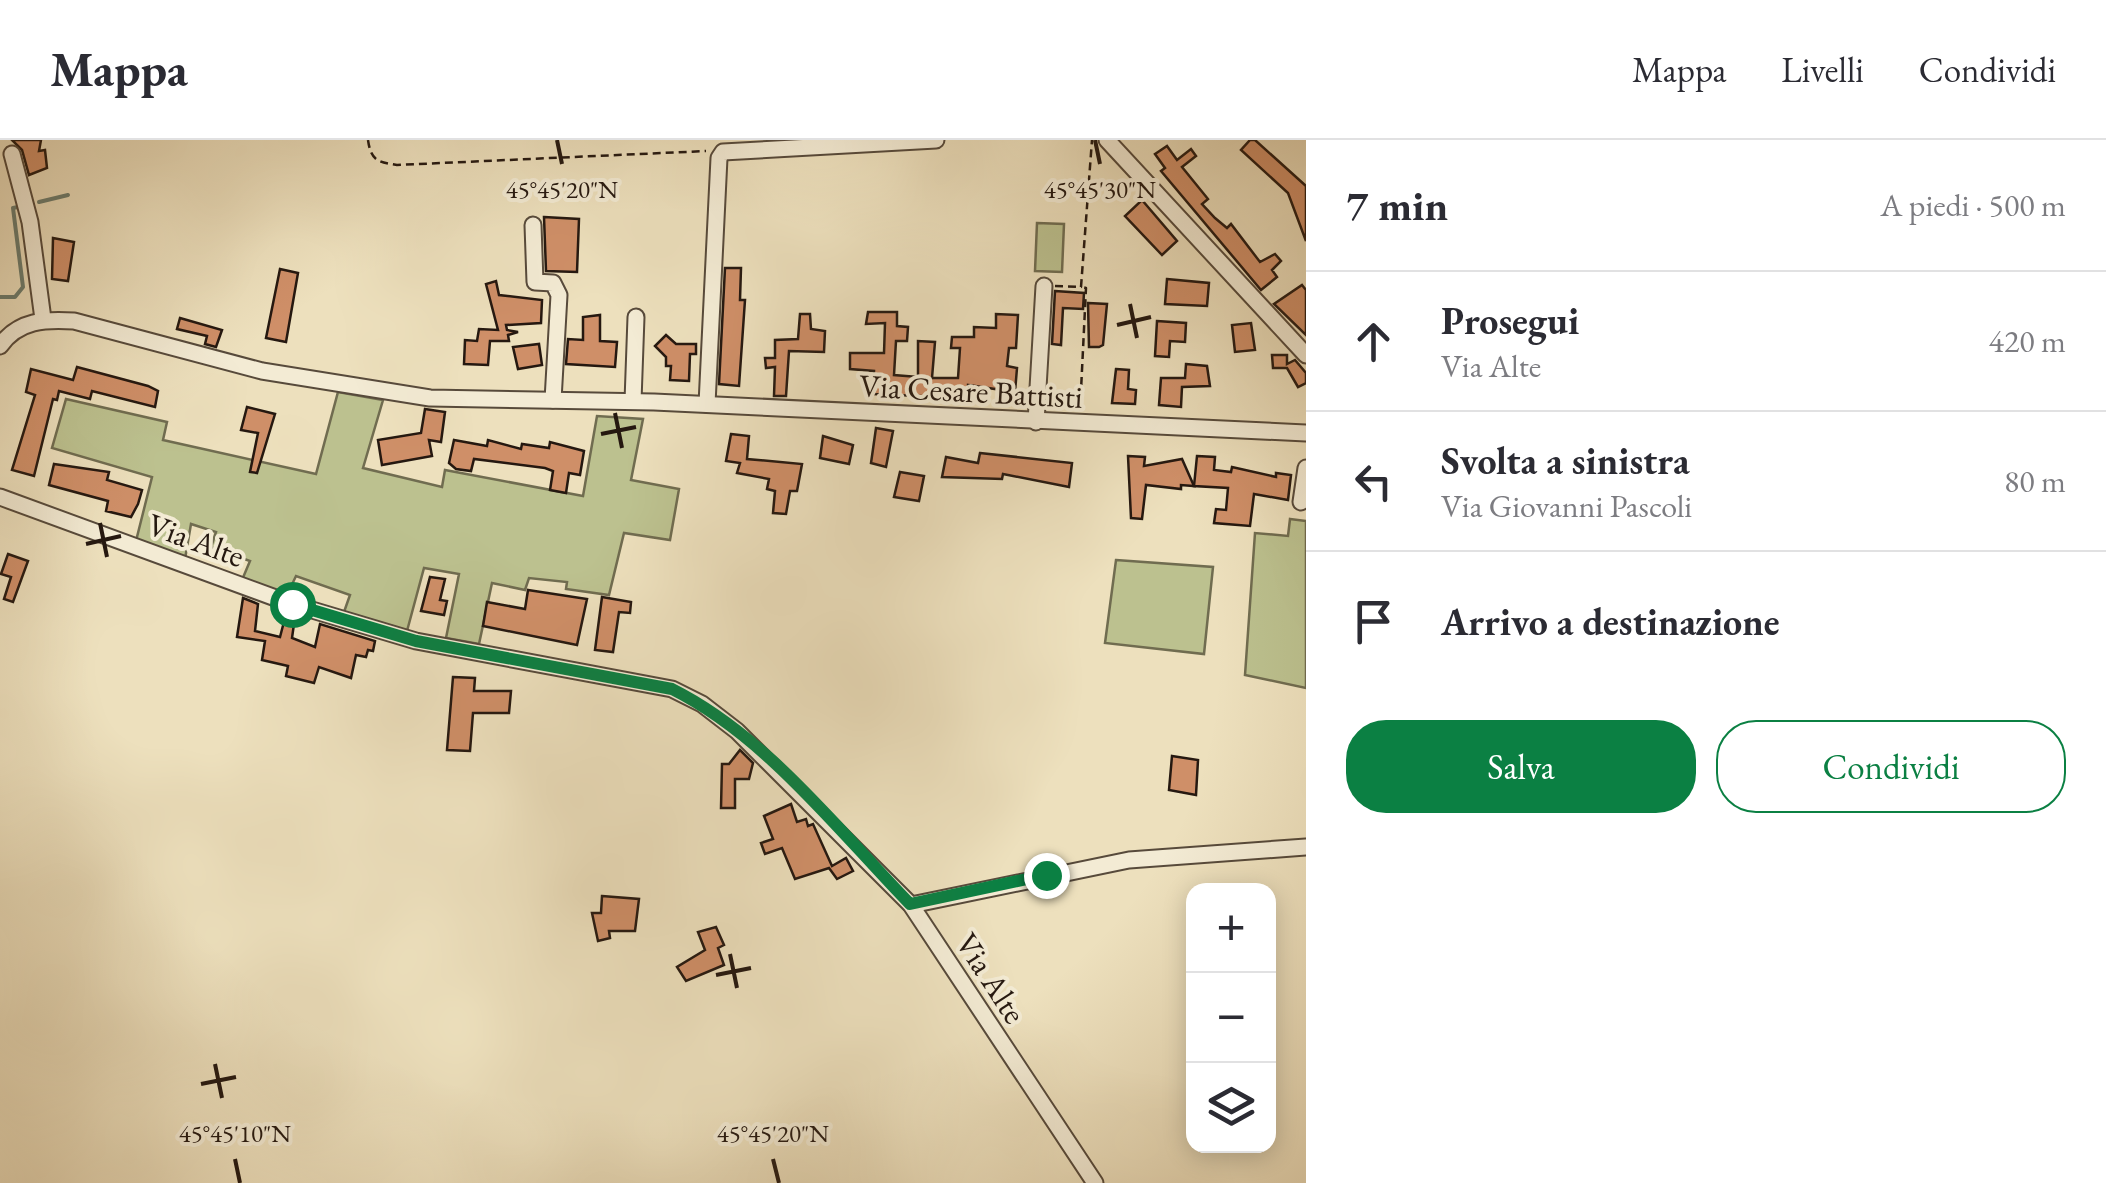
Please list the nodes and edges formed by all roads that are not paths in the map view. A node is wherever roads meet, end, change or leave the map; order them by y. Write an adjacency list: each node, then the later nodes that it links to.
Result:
1 (936, 140): 12 (street)
2 (1107, 140): 9 (street)
3 (12, 154): 7 (street)
4 (534, 225): 10 (street)
5 (1044, 286): 13 (street)
6 (636, 317): 11 (street)
7 (44, 319): 8 (street); 10 (street, Via Cesare Battisti)
8 (0, 346)
9 (1306, 356)
10 (553, 400): 11 (street, Via Cesare Battisti)
11 (634, 401): 12 (street, Via Cesare Battisti)
12 (707, 404): 13 (street, Via Cesare Battisti)
13 (1036, 422): 14 (street, Via Cesare Battisti)
14 (1306, 432)
15 (1306, 468): 17 (street)
16 (0, 497): 19 (street, Via Alte)
17 (1301, 502)
18 (1306, 846): 19 (street)
19 (910, 904): 20 (street, Via Alte)
20 (1094, 1183)

